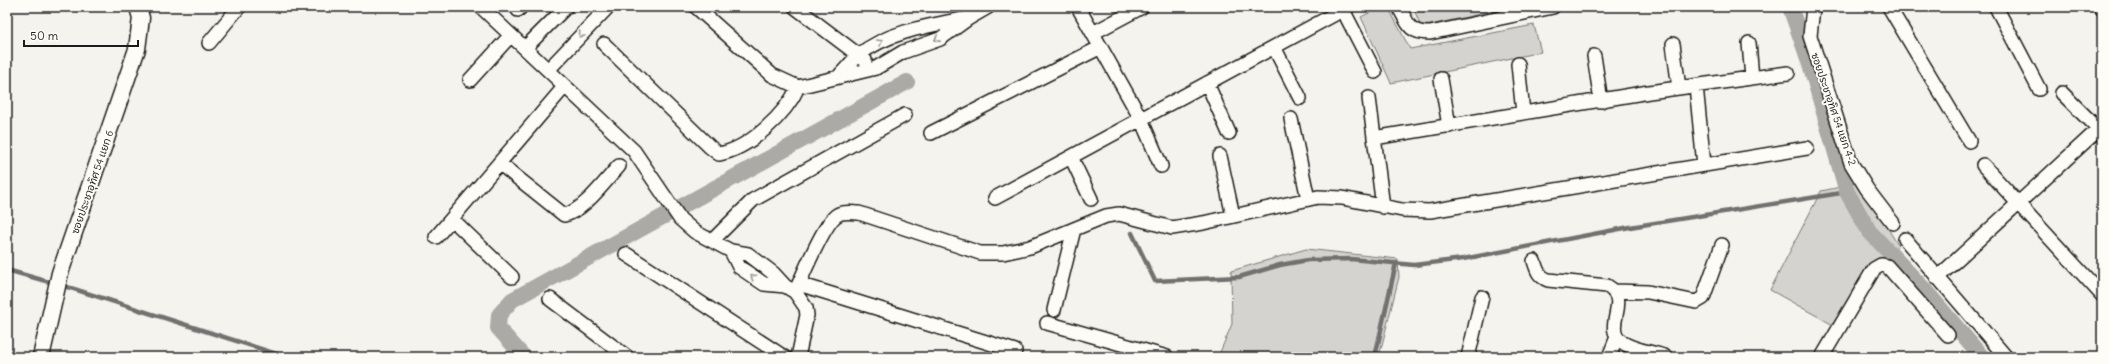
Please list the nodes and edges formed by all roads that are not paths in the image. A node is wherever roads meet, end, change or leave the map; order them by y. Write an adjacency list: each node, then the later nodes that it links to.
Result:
1 (138, 7): 93 (street, ซอยประชาอุทิศ 54 แยก 6)
2 (238, 7): 20 (street)
3 (481, 7): 19 (street)
4 (566, 7): 26 (street)
5 (608, 7): 31 (street, one-way to 31)
6 (696, 7): 41 (street)
7 (795, 7): 27 (street)
8 (988, 7): 17 (street)
9 (1078, 7): 18 (street)
10 (1142, 7): 18 (street)
11 (1399, 7): 12 (street)
12 (1553, 7)
13 (1813, 7): 73 (street, ซอยประชาอุทิศ 54 แยก 4-2)
14 (1889, 7): 57 (street)
15 (1996, 7): 43 (street)
16 (1345, 8): 25 (street); 32 (street)
17 (968, 18): 27 (street, one-way to 17); 30 (street, one-way to 30)
18 (1093, 33): 24 (street)
19 (510, 35): 26 (street); 37 (street)
20 (209, 43)
21 (1749, 43): 35 (street)
22 (604, 44): 41 (street)
23 (1673, 44): 42 (street)
24 (1101, 47): 50 (street); 54 (street)
25 (1274, 47): 38 (street); 45 (street)
26 (525, 48): 31 (street)
27 (859, 55): 30 (street); 34 (street)
28 (1594, 56): 47 (street)
29 (1518, 64): 48 (street)
30 (876, 68): 34 (street)
31 (548, 70): 39 (street)
32 (1375, 72)
33 (1788, 73): 35 (street)
34 (840, 75): 41 (street)
35 (1752, 78): 40 (street)
36 (1441, 79): 52 (street)
37 (470, 80)
38 (1207, 83): 50 (street); 55 (street)
39 (565, 86): 61 (street); 77 (street)
40 (1696, 86): 42 (street); 62 (street)
41 (798, 87)
42 (1679, 88): 47 (street)
43 (2040, 89)
44 (2062, 93): 53 (street)
45 (1300, 98)
46 (1369, 98): 56 (street)
47 (1601, 100): 48 (street)
48 (1523, 113): 52 (street)
49 (905, 115): 77 (street)
50 (1141, 119): 60 (street); 65 (street)
51 (1292, 119): 68 (street)
52 (1449, 126): 56 (street)
53 (2101, 129): 69 (street)
54 (931, 133)
55 (1229, 133)
56 (1374, 138): 70 (street)
57 (1969, 141)
58 (1807, 148): 62 (street)
59 (1220, 156): 71 (street)
60 (1071, 157): 66 (street); 67 (street)
61 (499, 163): 64 (street); 72 (street)
62 (1704, 165): 70 (street)
63 (1983, 165): 69 (street)
64 (619, 166)
65 (1161, 166)
66 (995, 198)
67 (1091, 199)
68 (1308, 199): 70 (street); 71 (street)
69 (2018, 203): 82 (street); 85 (street)
70 (1384, 207)
71 (1233, 216): 74 (street)
72 (452, 219): 75 (street); 81 (street)
73 (1893, 223)
74 (1074, 229): 83 (street); 88 (street)
75 (436, 237)
76 (1905, 239): 82 (street)
77 (712, 241): 83 (street)
78 (1722, 245): 84 (street)
79 (626, 254): 95 (street)
80 (1534, 261): 84 (street)
81 (512, 277)
82 (1937, 278): 102 (street)
83 (793, 287): 92 (street); 96 (street)
84 (1615, 291): 91 (street)
85 (2102, 295)
86 (1482, 297): 98 (street)
87 (550, 300): 94 (street)
88 (1054, 310)
89 (1048, 323): 97 (street)
90 (1948, 335): 101 (street)
91 (1617, 337): 99 (street); 100 (street)
92 (1015, 351)
93 (42, 357)
94 (627, 357)
95 (784, 357)
96 (798, 357)
97 (1167, 357)
98 (1468, 357)
99 (1609, 357)
100 (1666, 357)
101 (1822, 357)
102 (2006, 357)

